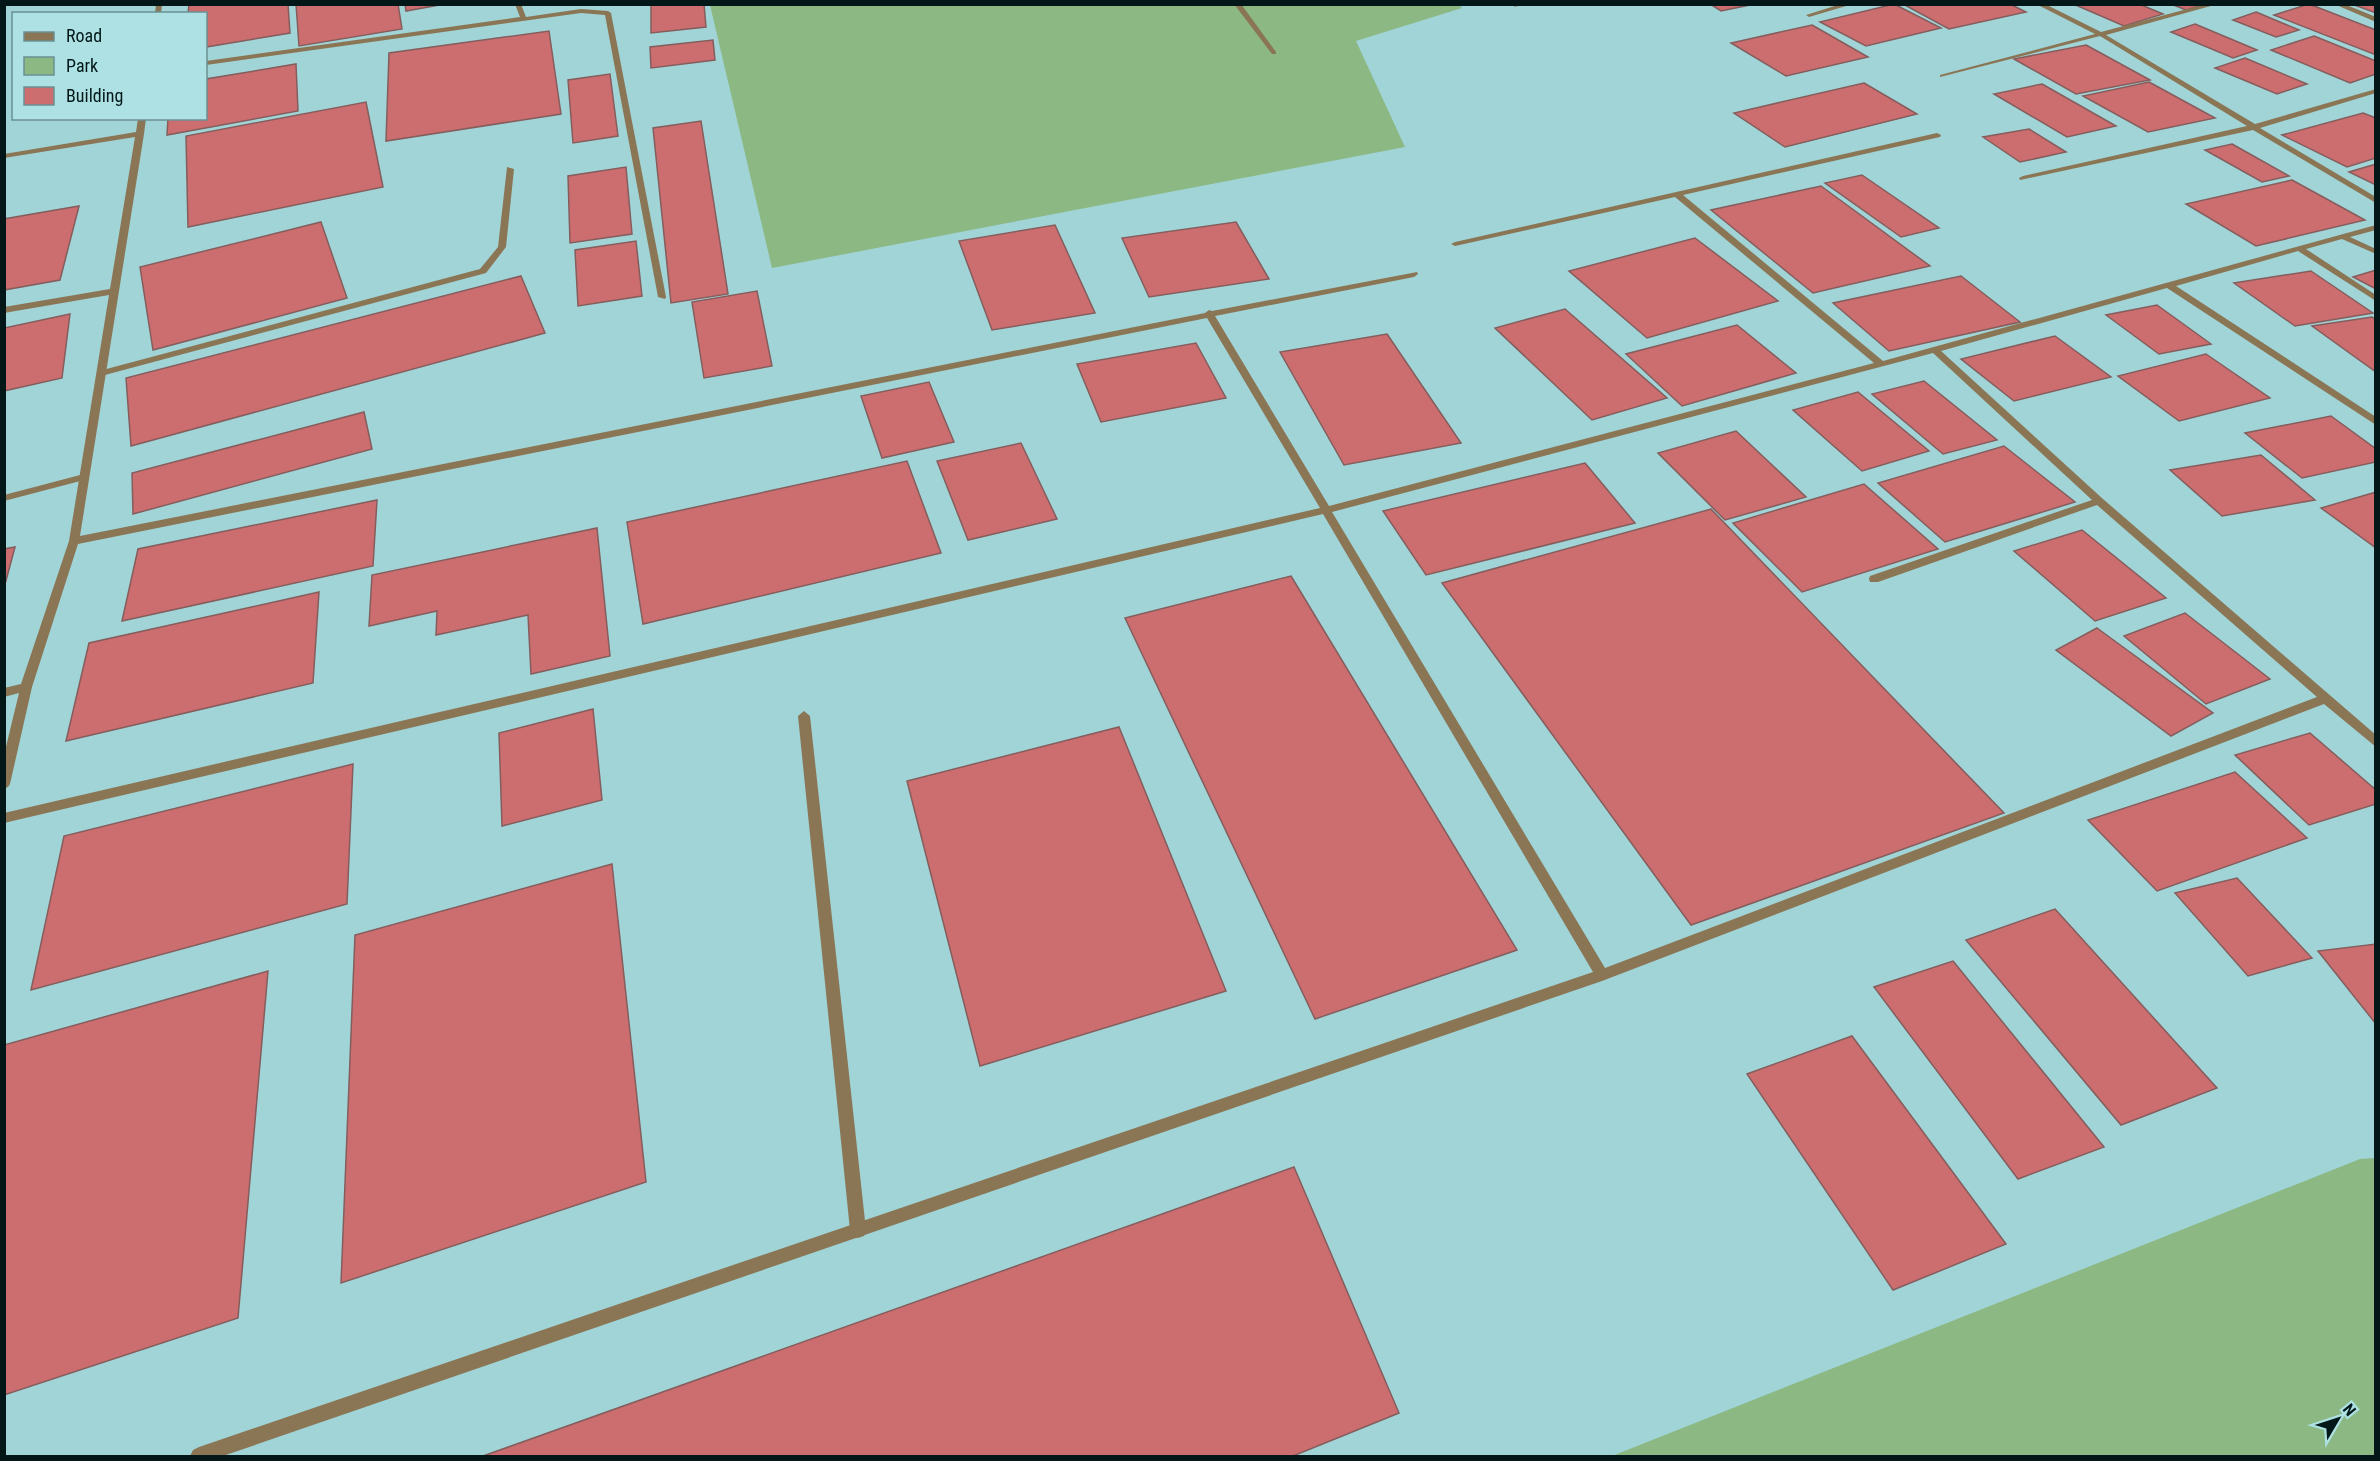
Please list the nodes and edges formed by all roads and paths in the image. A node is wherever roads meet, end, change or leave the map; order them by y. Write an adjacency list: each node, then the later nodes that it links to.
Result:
1 (518, 4): 8 (street)
2 (1237, 4): 11 (street)
3 (1850, 4): 7 (street)
4 (2039, 4): 10 (street)
5 (2215, 4): 10 (street)
6 (2337, 4): 9 (street)
7 (1809, 15)
8 (524, 19): 12 (street); 32 (street)
9 (2376, 20)
10 (2102, 34): 13 (street); 16 (street)
11 (1275, 53)
12 (207, 63)
13 (1942, 76)
14 (2376, 91): 16 (street)
15 (142, 120): 17 (street)
16 (2254, 127): 21 (street); 23 (street)
17 (140, 134): 19 (street); 31 (street)
18 (1937, 135): 22 (street)
19 (4, 156)
20 (510, 169): 38 (street)
21 (2023, 178)
22 (1677, 194): 26 (street); 37 (street)
23 (2376, 201)
24 (2376, 227): 25 (street)
25 (2342, 236): 27 (street); 28 (street)
26 (1455, 244)
27 (2299, 248): 30 (street); 33 (street)
28 (2376, 252)
29 (1414, 274): 35 (street)
30 (2169, 285): 36 (street); 39 (street)
31 (115, 291): 34 (street); 38 (street)
32 (662, 297)
33 (2376, 299)
34 (4, 310)
35 (1209, 313): 43 (street); 44 (street)
36 (1935, 350): 37 (street); 42 (street)
37 (1880, 363): 43 (street)
38 (102, 373): 40 (street)
39 (2376, 422)
40 (84, 477): 41 (street); 44 (street)
41 (4, 498)
42 (2099, 501): 45 (street); 48 (street)
43 (1326, 510): 52 (street); 53 (street)
44 (74, 541): 46 (street)
45 (1874, 579)
46 (26, 687): 47 (street); 51 (street)
47 (4, 693)
48 (2325, 699): 50 (street); 53 (street)
49 (804, 716): 54 (street)
50 (2376, 742)
51 (4, 784)
52 (4, 818)
53 (1602, 975): 54 (street)
54 (858, 1230): 55 (street)
55 (199, 1456)

